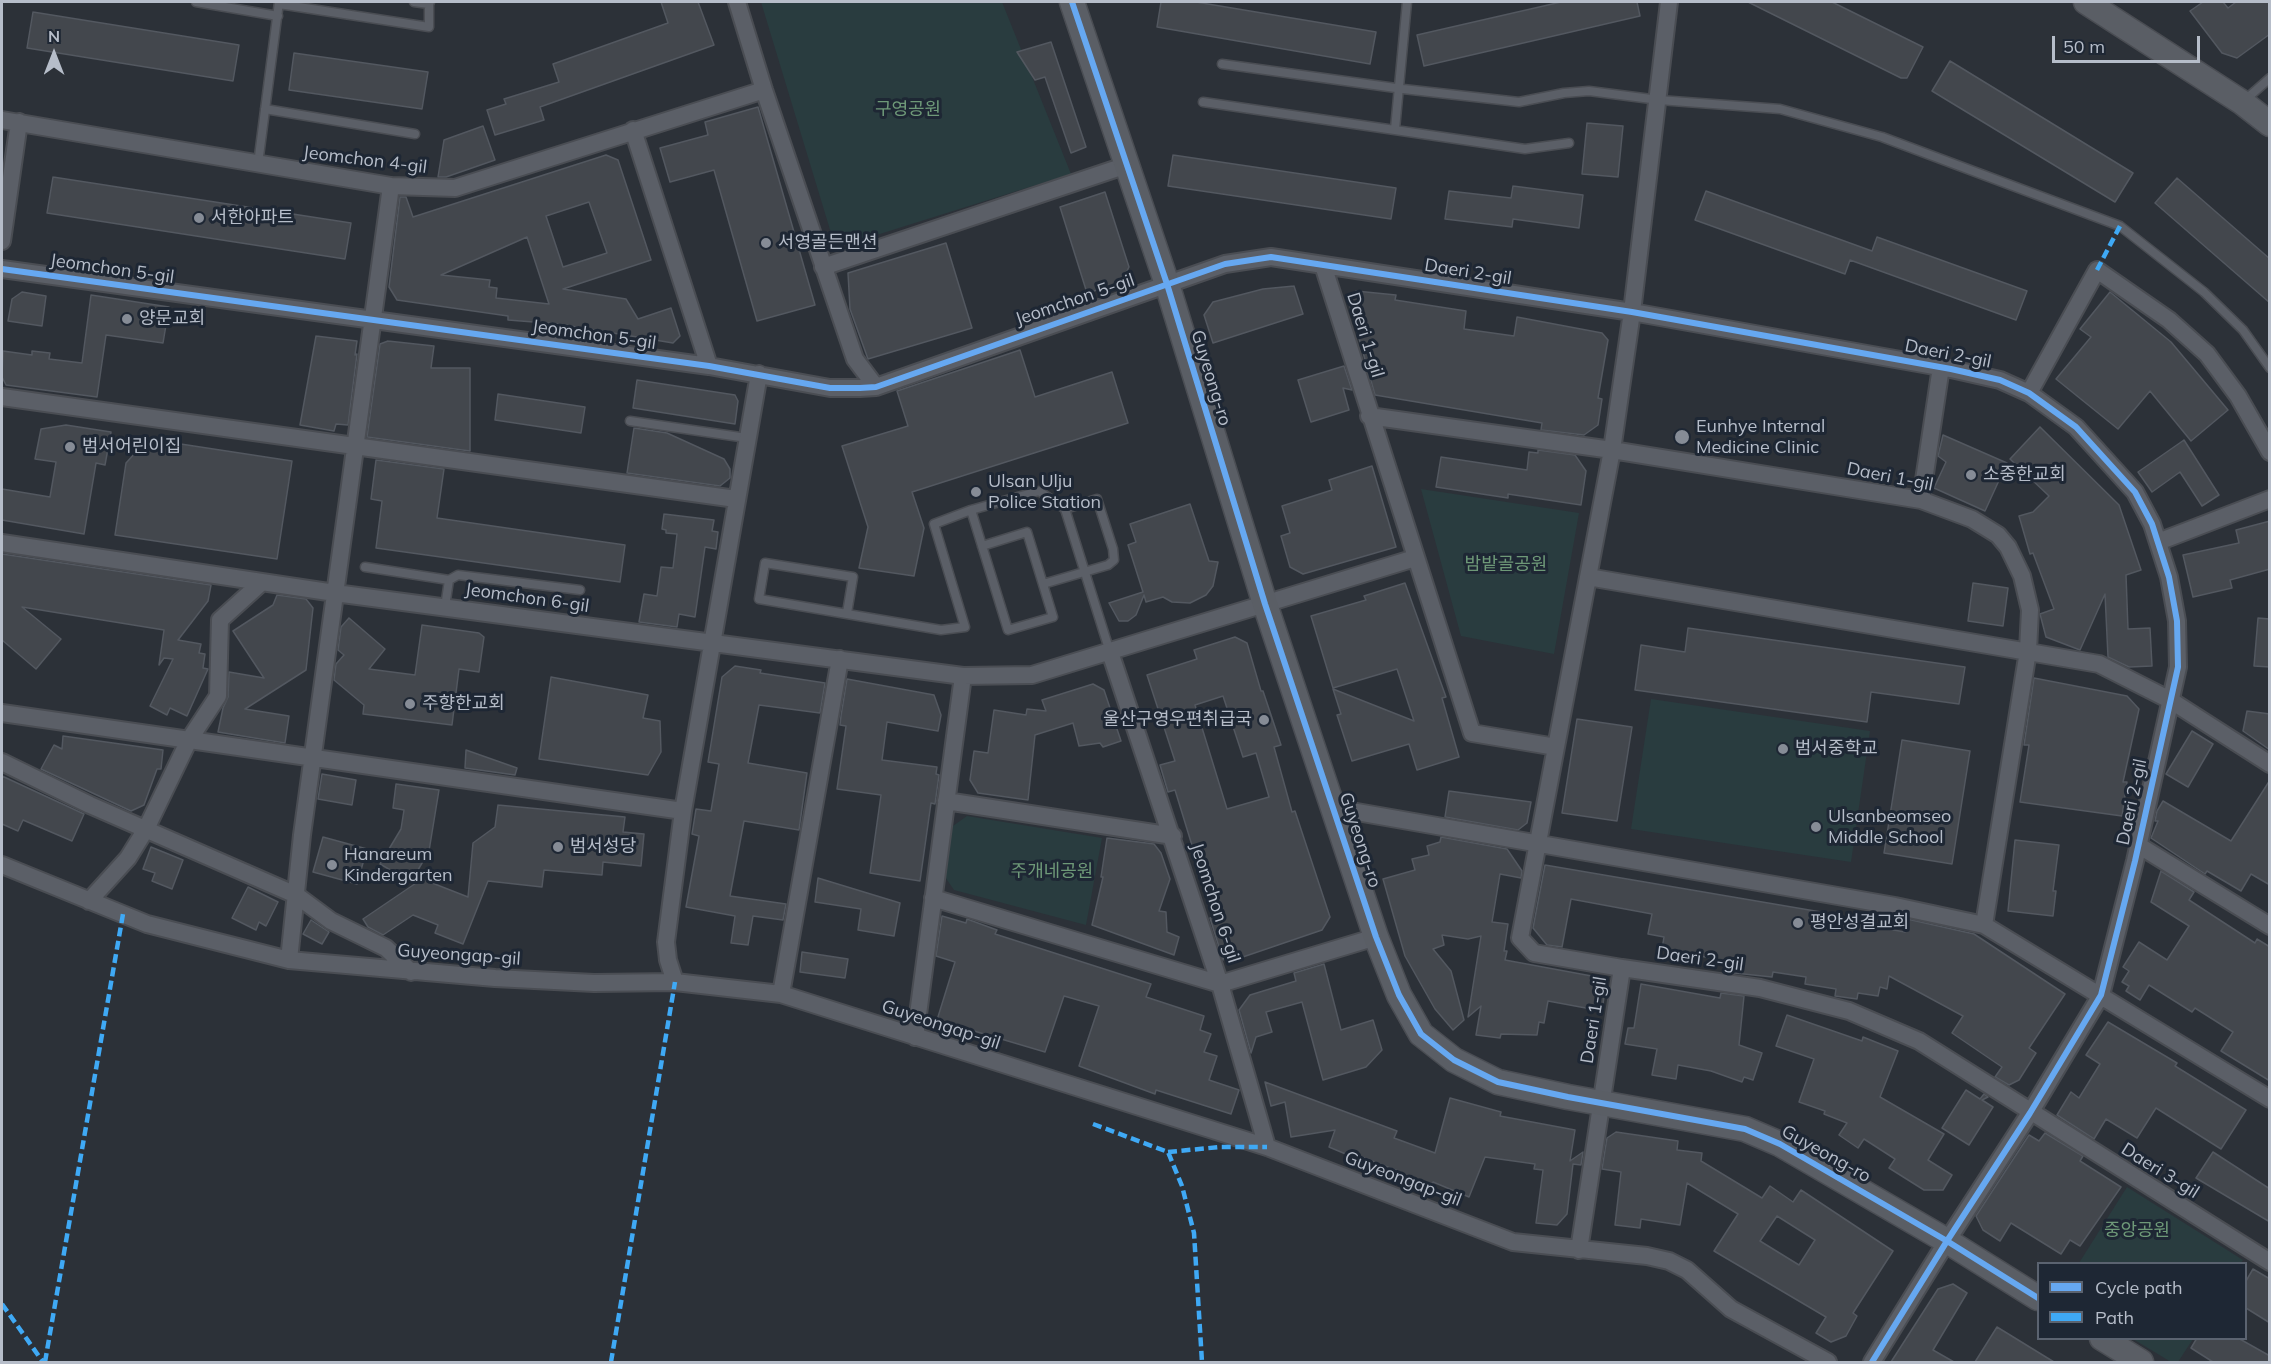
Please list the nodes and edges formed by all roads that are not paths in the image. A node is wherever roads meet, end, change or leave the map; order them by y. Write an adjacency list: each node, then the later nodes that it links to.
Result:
1 (196, 2): 10 (lane)
2 (414, 2): 9 (lane)
3 (737, 2): 14 (street)
4 (1072, 2): 27 (main road, Guyeong-ro)
5 (1407, 2): 13 (lane)
6 (1669, 2): 15 (street, Daeri 1-gil)
7 (2086, 2): 17 (main road)
8 (279, 3): 9 (lane); 10 (lane)
9 (430, 3)
10 (278, 16): 18 (lane)
11 (1222, 64): 13 (lane)
12 (2270, 78): 17 (lane)
13 (1400, 89): 15 (lane); 22 (lane)
14 (764, 90): 23 (street, Jeomchon 4-gil); 31 (street)
15 (1659, 100): 34 (street, Daeri 1-gil); 38 (lane)
16 (1203, 102): 22 (lane)
17 (2243, 103): 21 (main road)
18 (265, 109): 24 (lane); 26 (lane)
19 (2, 120): 20 (street, Jeomchon 4-gil)
20 (19, 122): 26 (street, Jeomchon 4-gil); 29 (street)
21 (2270, 124)
22 (1395, 129): 25 (lane)
23 (633, 130): 28 (street, Jeomchon 4-gil); 36 (street)
24 (415, 134)
25 (1569, 143)
26 (258, 164): 28 (street, Jeomchon 4-gil)
27 (1127, 165): 31 (street); 33 (main road, Guyeong-ro)
28 (391, 186): 35 (street)
29 (2, 241)
30 (1323, 265): 33 (street, Daeri 2-gil); 34 (street, Daeri 2-gil); 43 (street, Daeri 1-gil)
31 (823, 267): 40 (street)
32 (2, 269): 35 (street, Jeomchon 5-gil)
33 (1167, 284): 40 (street, Jeomchon 5-gil); 66 (main road, Guyeong-ro)
34 (1632, 312): 37 (street, Daeri 2-gil); 47 (street, Daeri 1-gil)
35 (373, 320): 36 (street, Jeomchon 5-gil); 46 (street)
36 (709, 366): 39 (street, Jeomchon 5-gil)
37 (1941, 367): 41 (street, Daeri 2-gil); 51 (street)
38 (2270, 368)
39 (759, 374): 40 (street, Jeomchon 5-gil); 45 (street)
40 (876, 387)
41 (2029, 393): 48 (street); 54 (street, Daeri 2-gil)
42 (2, 397): 46 (street)
43 (1369, 416): 47 (street, Daeri 1-gil); 57 (street, Daeri 1-gil)
44 (630, 421): 45 (lane)
45 (747, 438): 49 (street)
46 (356, 445): 49 (street); 65 (street)
47 (1612, 450): 51 (street, Daeri 1-gil); 60 (street, Daeri 1-gil)
48 (2270, 452)
49 (736, 499): 69 (street)
50 (2270, 499): 54 (street)
51 (1921, 500): 70 (street, Daeri 1-gil)
52 (1065, 509): 53 (lane); 59 (lane); 59 (lane)
53 (971, 510): 56 (lane); 68 (lane)
54 (2158, 542): 74 (street, Daeri 2-gil)
55 (2, 543): 62 (street, Jeomchon 6-gil)
56 (982, 546): 63 (lane); 63 (lane)
57 (1416, 558): 66 (street); 77 (street, Daeri 1-gil)
58 (365, 567): 61 (lane)
59 (1083, 572): 63 (lane); 71 (lane)
60 (1588, 577): 70 (street); 77 (street, Daeri 1-gil)
61 (449, 580): 64 (lane); 67 (lane)
62 (261, 582): 65 (street, Jeomchon 6-gil); 76 (street)
63 (1043, 584)
64 (580, 590)
65 (335, 593): 67 (street, Jeomchon 6-gil); 78 (street)
66 (1265, 604): 71 (street, Jeomchon 6-gil); 82 (main road, Guyeong-ro)
67 (445, 607): 69 (street, Jeomchon 6-gil)
68 (847, 613): 68 (lane)
69 (712, 644): 72 (street, Jeomchon 6-gil); 83 (street)
70 (2028, 651): 74 (street); 92 (street)
71 (1110, 652): 73 (street, Jeomchon 6-gil); 85 (street, Jeomchon 6-gil)
72 (840, 659): 73 (street, Jeomchon 6-gil); 100 (street)
73 (963, 676): 81 (street)
74 (2170, 700): 80 (street); 87 (street, Daeri 2-gil)
75 (2, 713): 76 (street)
76 (189, 740): 78 (street); 84 (street)
77 (1556, 747): 86 (street, Daeri 1-gil)
78 (313, 758): 83 (street); 89 (street)
79 (2, 762): 84 (street)
80 (2270, 764)
81 (946, 801): 85 (street); 90 (street)
82 (1334, 808): 86 (street); 94 (main road, Guyeong-ro)
83 (683, 811): 98 (street)
84 (146, 829): 89 (street); 91 (street)
85 (1173, 836): 99 (street, Jeomchon 6-gil)
86 (1536, 844): 92 (street); 96 (street, Daeri 1-gil)
87 (2138, 845): 93 (street); 101 (street, Daeri 2-gil)
88 (2, 865): 91 (street, Guyeongap-gil)
89 (296, 895): 95 (street); 97 (street)
90 (933, 898): 99 (street, Jeomchon 6-gil); 102 (street)
91 (89, 901): 95 (street, Guyeongap-gil)
92 (1984, 925): 101 (street)
93 (2270, 926)
94 (1376, 937): 99 (street); 104 (main road, Guyeong-ro)
95 (289, 960): 97 (street, Guyeongap-gil)
96 (1622, 968): 104 (street, Daeri 1-gil); 105 (street, Daeri 2-gil)
97 (411, 972): 98 (street, Guyeongap-gil)
98 (675, 982): 100 (street, Guyeongap-gil)
99 (1220, 984): 106 (street)
100 (781, 994): 102 (street, Guyeongap-gil)
101 (2101, 995): 103 (street); 105 (street, Daeri 2-gil)
102 (915, 1037): 106 (street, Guyeongap-gil)
103 (2270, 1100)
104 (1601, 1102): 107 (main road, Guyeong-ro); 108 (street, Daeri 1-gil)
105 (2030, 1113): 107 (street, Daeri 2-gil); 109 (street, Daeri 3-gil)
106 (1267, 1147): 108 (street, Guyeongap-gil)
107 (1947, 1241): 110 (main road, Guyeong-ro); 113 (street)
108 (1579, 1250): 112 (street, Guyeongap-gil)
109 (2270, 1262)
110 (2037, 1297)
111 (2105, 1340): 114 (main road)
112 (1828, 1362)
113 (1872, 1362)
114 (2140, 1362)

